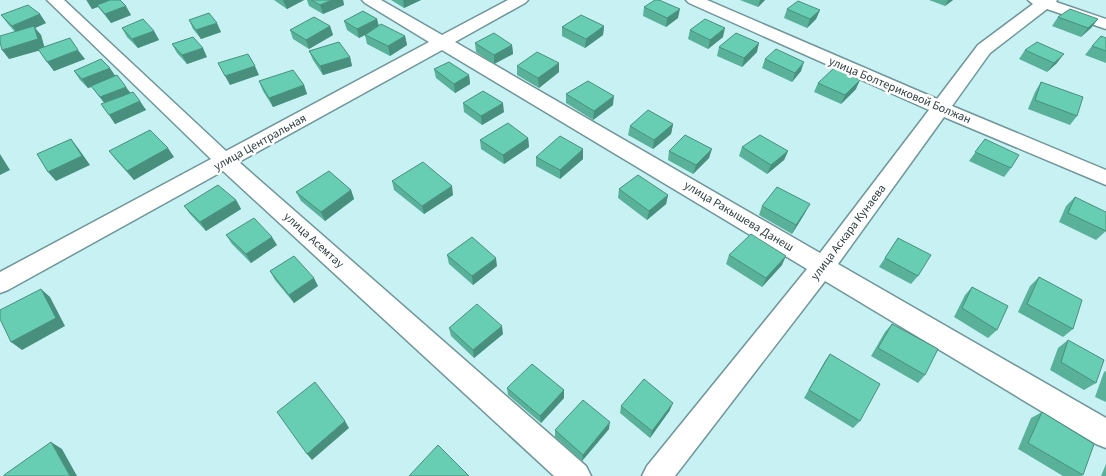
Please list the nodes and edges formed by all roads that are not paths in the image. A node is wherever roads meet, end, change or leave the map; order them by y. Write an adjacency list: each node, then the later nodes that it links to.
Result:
1 (55, 0): 9 (street, улица Асемтау)
2 (370, 0): 7 (street, улица Ракышева Данеш)
3 (520, 0): 7 (street, улица Центральная)
4 (694, 0): 8 (street, улица Болтериковой Болжан)
5 (1044, 1): 6 (street); 8 (street, улица Аскара Кунаева)
6 (1106, 24)
7 (443, 42): 9 (street, улица Центральная); 11 (street, улица Ракышева Данеш)
8 (940, 108): 10 (street, улица Болтериковой Болжан); 11 (street, улица Аскара Кунаева)
9 (225, 161): 12 (street, улица Центральная); 14 (street, улица Асемтау)
10 (1106, 178)
11 (823, 266): 13 (street, улица Ракышева Данеш); 15 (street, улица Аскара Кунаева)
12 (0, 284)
13 (1106, 434)
14 (576, 476)
15 (657, 476)

